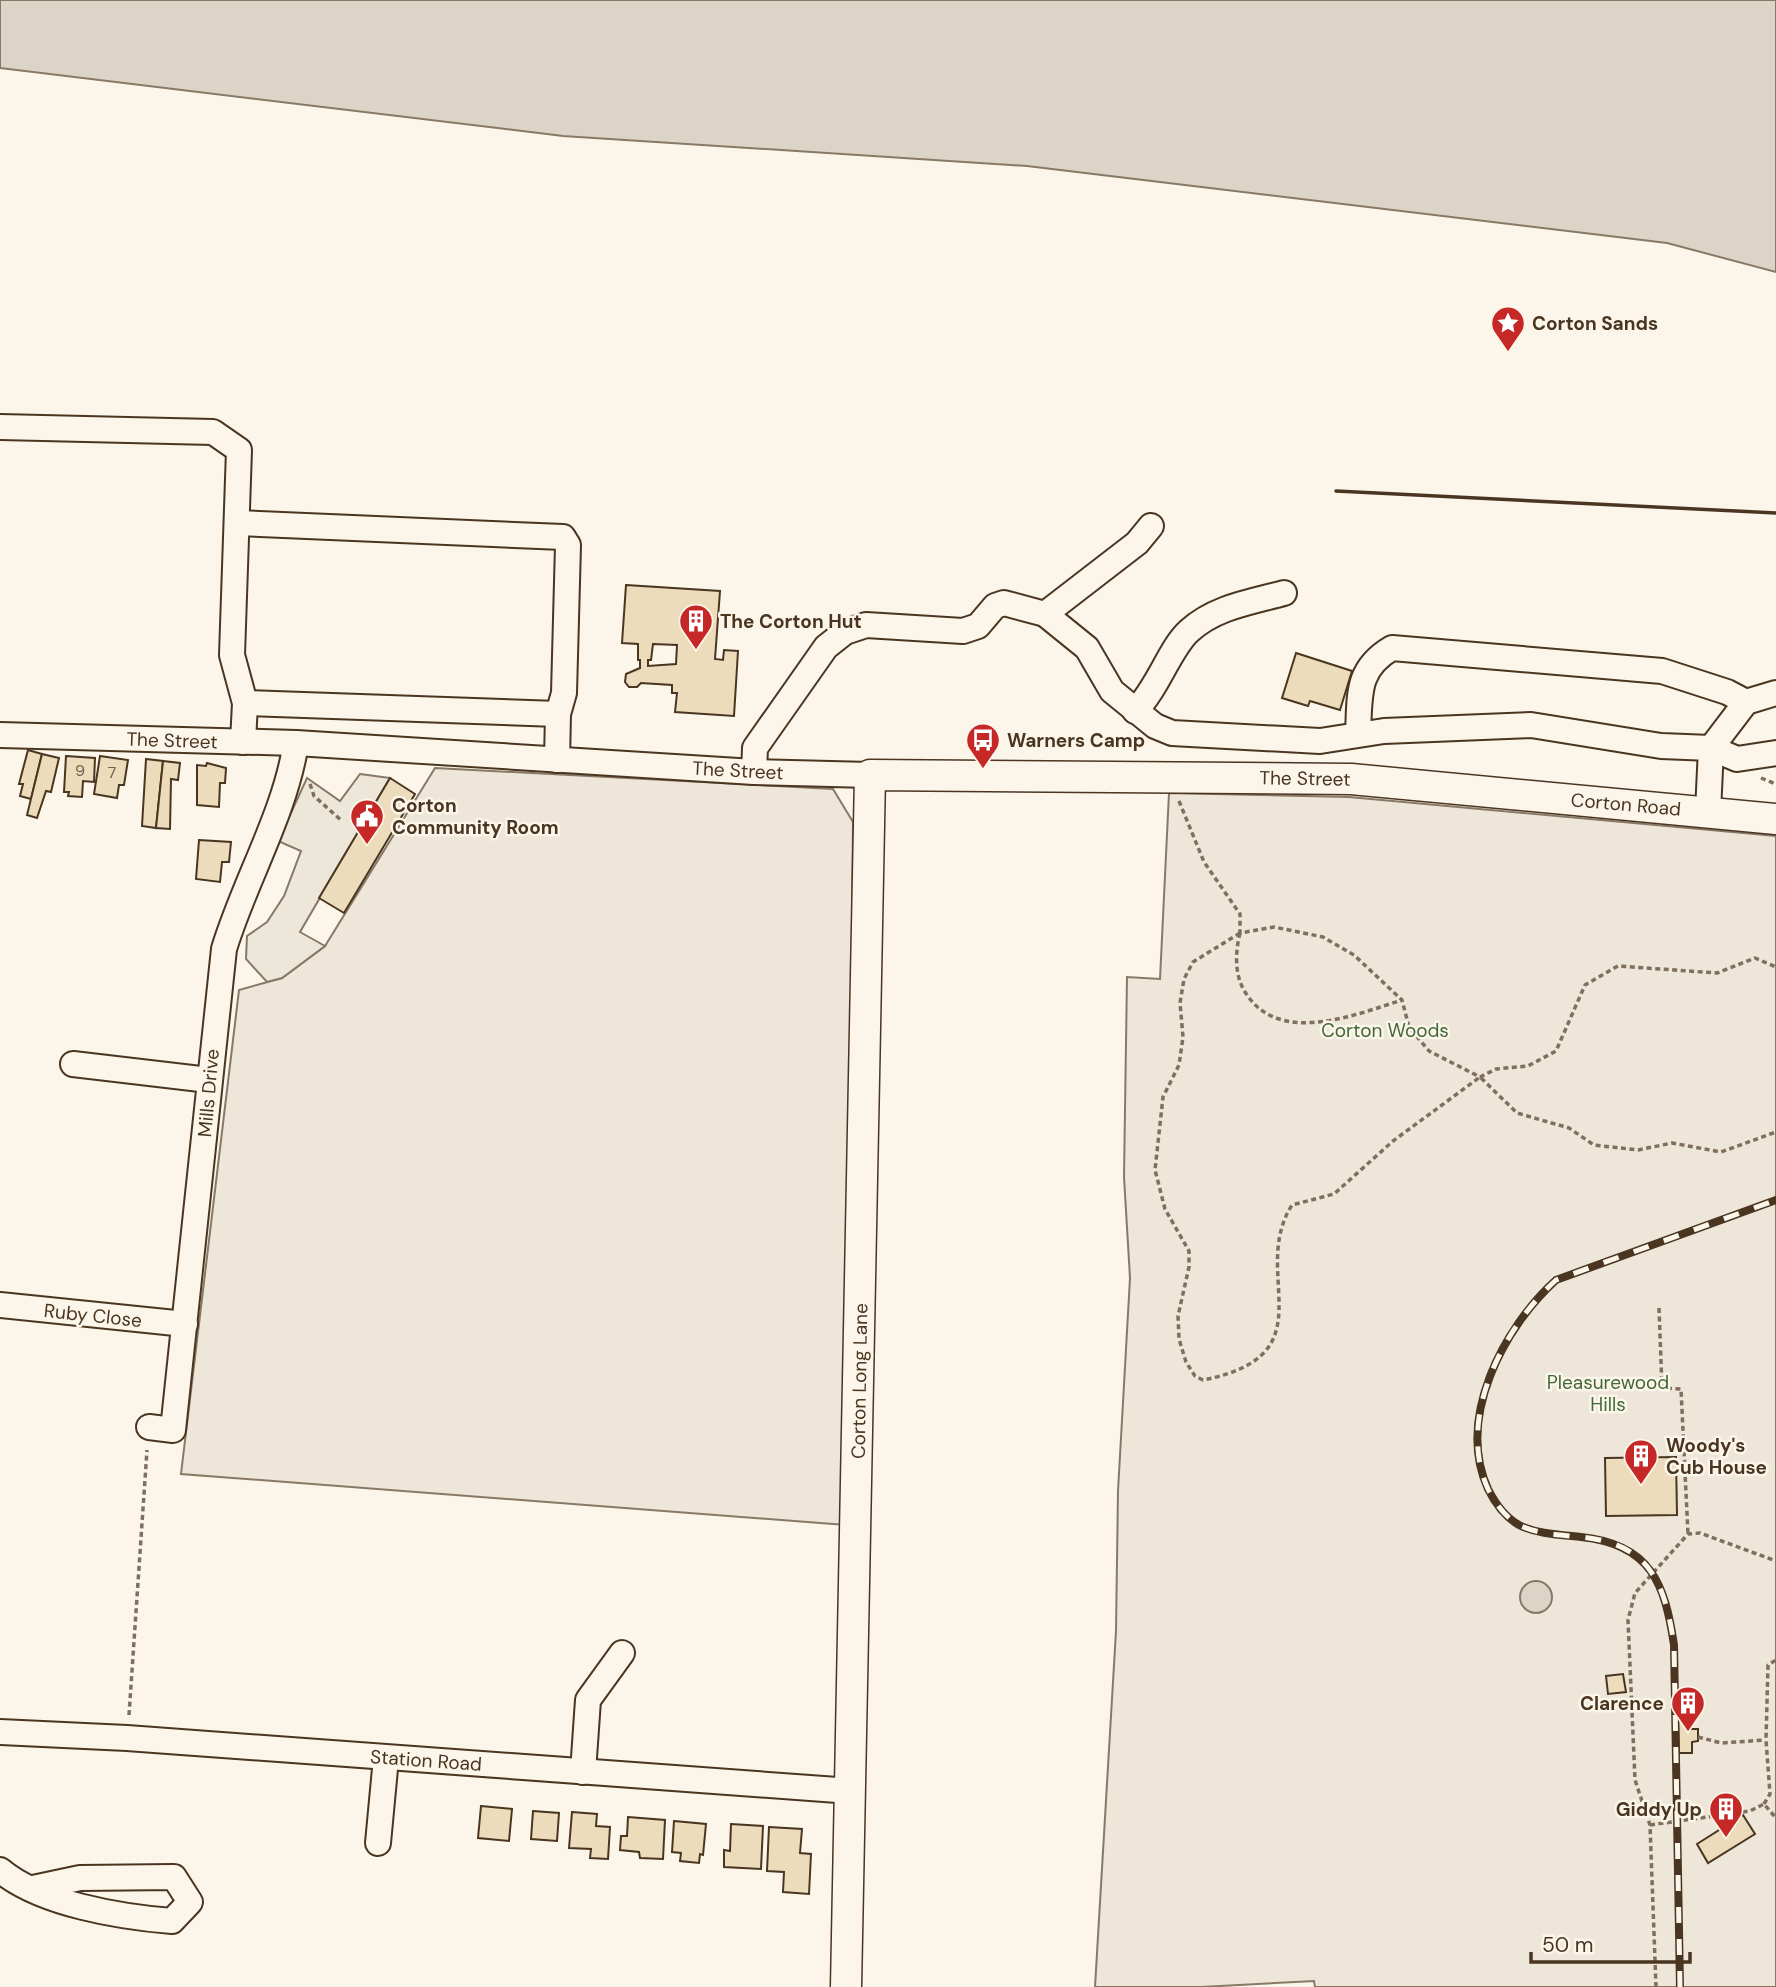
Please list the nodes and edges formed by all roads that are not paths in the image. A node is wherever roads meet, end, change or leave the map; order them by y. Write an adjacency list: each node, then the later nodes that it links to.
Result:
1 (0, 427): 2 (street)
2 (237, 523): 8 (street); 10 (street)
3 (1151, 526): 5 (street)
4 (1284, 593): 9 (street)
5 (1045, 614): 9 (street); 18 (street)
6 (1776, 693): 7 (street)
7 (1746, 702): 11 (street); 15 (street)
8 (245, 704): 10 (street); 13 (street)
9 (1135, 711): 11 (street)
10 (558, 714): 17 (street)
11 (1358, 733): 15 (street)
12 (0, 735): 13 (street, The Street)
13 (243, 742): 14 (street, The Street)
14 (296, 743): 17 (street, The Street); 24 (street, Mills Drive)
15 (1711, 748): 16 (street); 21 (street)
16 (1776, 753)
17 (557, 760): 18 (street, The Street)
18 (754, 772): 19 (street, The Street)
19 (870, 775): 20 (main road, The Street); 32 (main road, Corton Long Lane)
20 (1477, 790): 21 (main road, Corton Road)
21 (1708, 812): 22 (main road, Corton Road)
22 (1776, 818)
23 (73, 1065): 24 (street)
24 (209, 1080): 26 (street, Mills Drive)
25 (0, 1305): 26 (street, Ruby Close)
26 (185, 1324): 27 (street, Mills Drive)
27 (149, 1427)
28 (622, 1653): 31 (street)
29 (0, 1732): 30 (street, Station Road)
30 (386, 1758): 31 (street, Station Road); 33 (street)
31 (583, 1772): 32 (street, Station Road)
32 (851, 1791): 36 (main road, Corton Long Lane)
33 (378, 1843)
34 (0, 1870): 35 (street)
35 (33, 1888): 35 (street)
36 (846, 1987)

